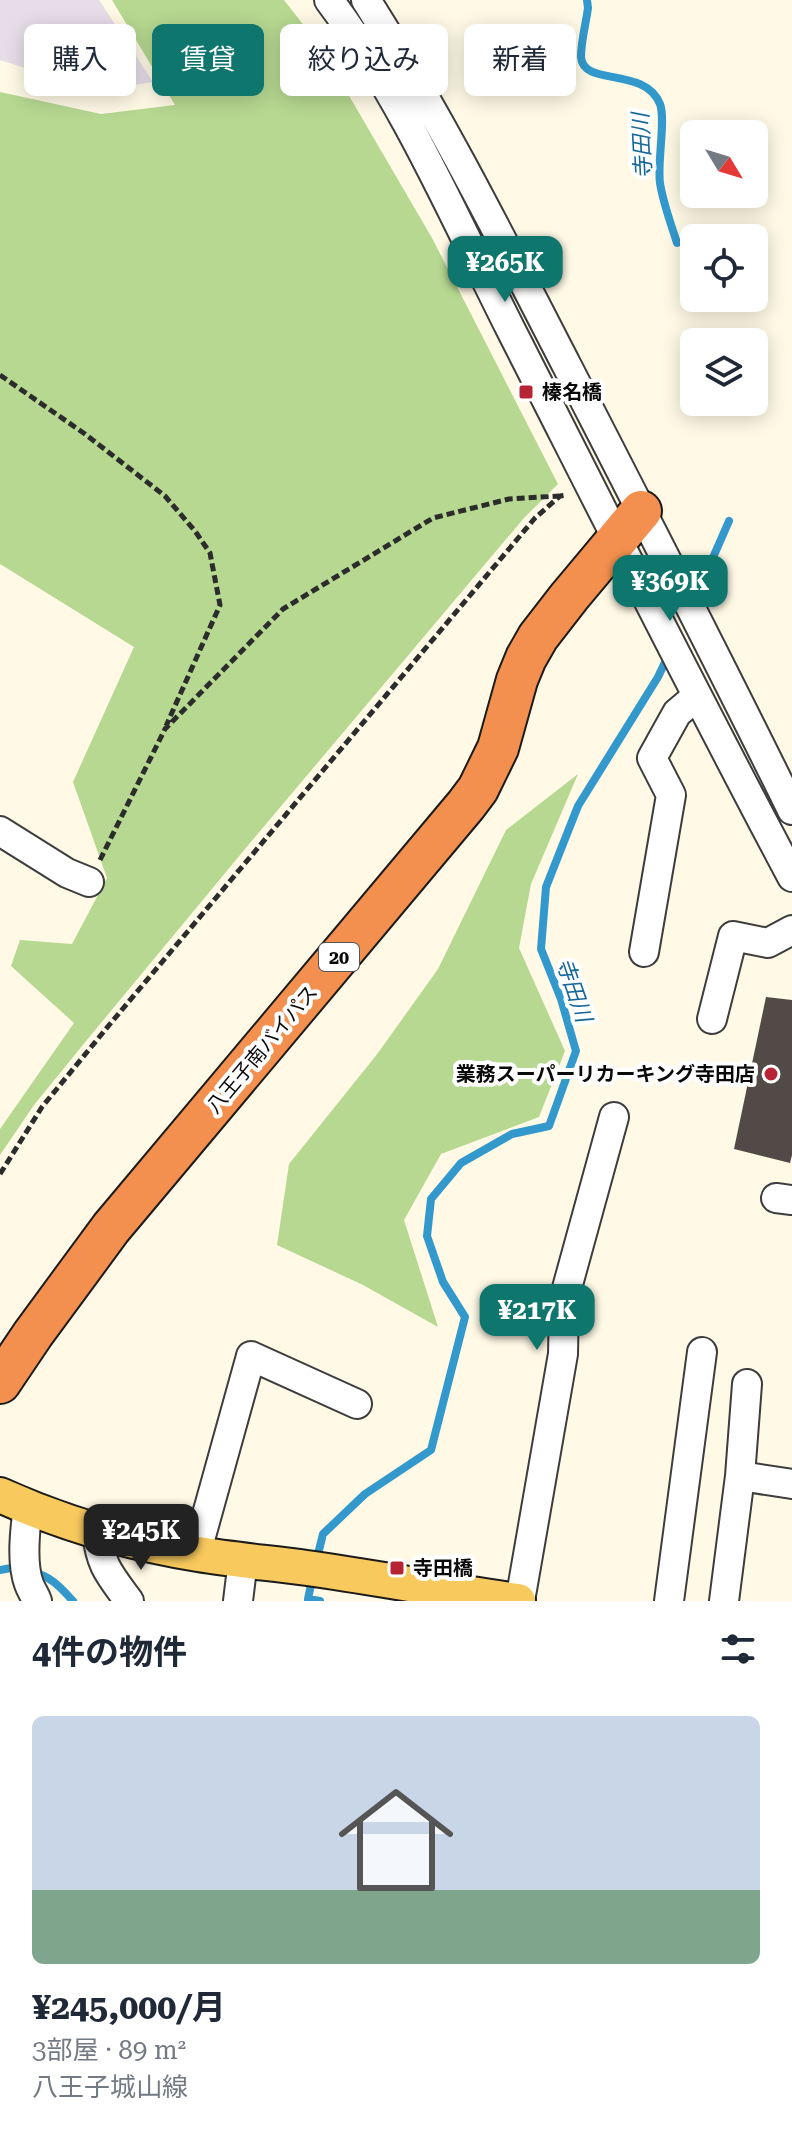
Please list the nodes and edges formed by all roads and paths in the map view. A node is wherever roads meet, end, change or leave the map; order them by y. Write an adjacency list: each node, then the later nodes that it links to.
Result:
1 (329, 0): 6 (street)
2 (366, 0): 6 (street)
3 (0, 375): 8 (path)
4 (570, 494): 5 (path)
5 (560, 496): 8 (path); 17 (path)
6 (629, 525): 7 (street); 9 (street); 19 (highway, 八王子南バイパス / 20)
7 (690, 686): 11 (street); 14 (street)
8 (165, 729): 12 (path)
9 (792, 810)
10 (0, 831): 12 (street)
11 (792, 877)
12 (89, 882)
13 (792, 930): 15 (street)
14 (644, 952)
15 (712, 1019)
16 (614, 1117): 32 (street)
17 (0, 1174)
18 (702, 1352): 33 (street)
19 (0, 1383)
20 (747, 1384): 22 (street)
21 (357, 1404): 26 (street)
22 (740, 1476): 23 (street); 34 (street)
23 (792, 1484)
24 (14, 1501): 25 (main road); 28 (street)
25 (97, 1531): 26 (main road); 30 (street)
26 (196, 1554): 27 (main road)
27 (243, 1560): 29 (main road); 31 (street)
28 (30, 1581)
29 (370, 1590): 32 (main road)
30 (129, 1601)
31 (238, 1601)
32 (519, 1601)
33 (669, 1601)
34 (724, 1601)

